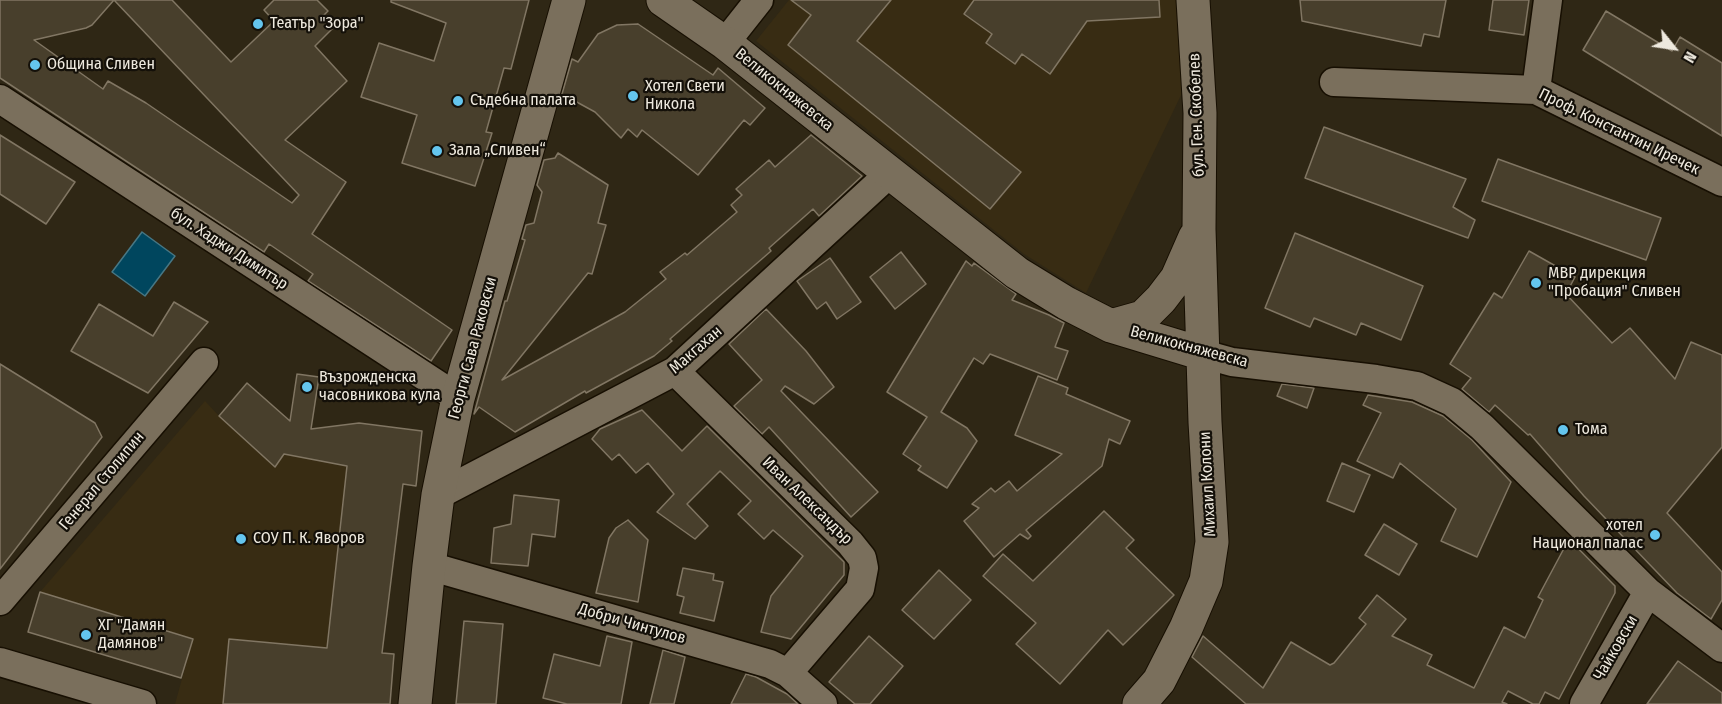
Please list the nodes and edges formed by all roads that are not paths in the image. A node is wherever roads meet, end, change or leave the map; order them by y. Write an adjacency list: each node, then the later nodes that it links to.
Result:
1 (569, 0): 17 (street, Георги Сава Раковски)
2 (663, 0): 6 (street, Великокняжевска)
3 (759, 0): 6 (street)
4 (1193, 0): 12 (street, бул. Ген. Скобелев)
5 (1548, 0): 8 (street)
6 (724, 43): 10 (street, Великокняжевска)
7 (1334, 82): 8 (street, Проф. Константин Иречек)
8 (1536, 90): 11 (street, Проф. Константин Иречек)
9 (0, 99): 17 (street, бул. Хаджи Димитър)
10 (889, 174): 13 (street, Великокняжевска); 16 (street, Макгахан)
11 (1722, 182)
12 (1199, 229): 13 (street); 14 (street, бул. Ген. Скобелев)
13 (1111, 326): 14 (street, Великокняжевска)
14 (1203, 354): 20 (street, Великокняжевска); 28 (street, Михаил Колони)
15 (204, 362): 21 (street, Генерал Столипин)
16 (675, 371): 18 (street, Макгахан); 24 (street, Иван Александър)
17 (459, 398): 18 (street, Георги Сава Раковски)
18 (438, 495): 19 (street, Георги Сава Раковски)
19 (429, 566): 24 (street, Добри Чинтулов); 26 (street, Георги Сава Раковски)
20 (1648, 592): 22 (street, Великокняжевска); 29 (street, Чайковски)
21 (0, 601)
22 (1722, 648)
23 (0, 662): 25 (street)
24 (788, 673): 27 (street, Добри Чинтулов)
25 (142, 704)
26 (415, 704)
27 (823, 704)
28 (1139, 704)
29 (1584, 704)

